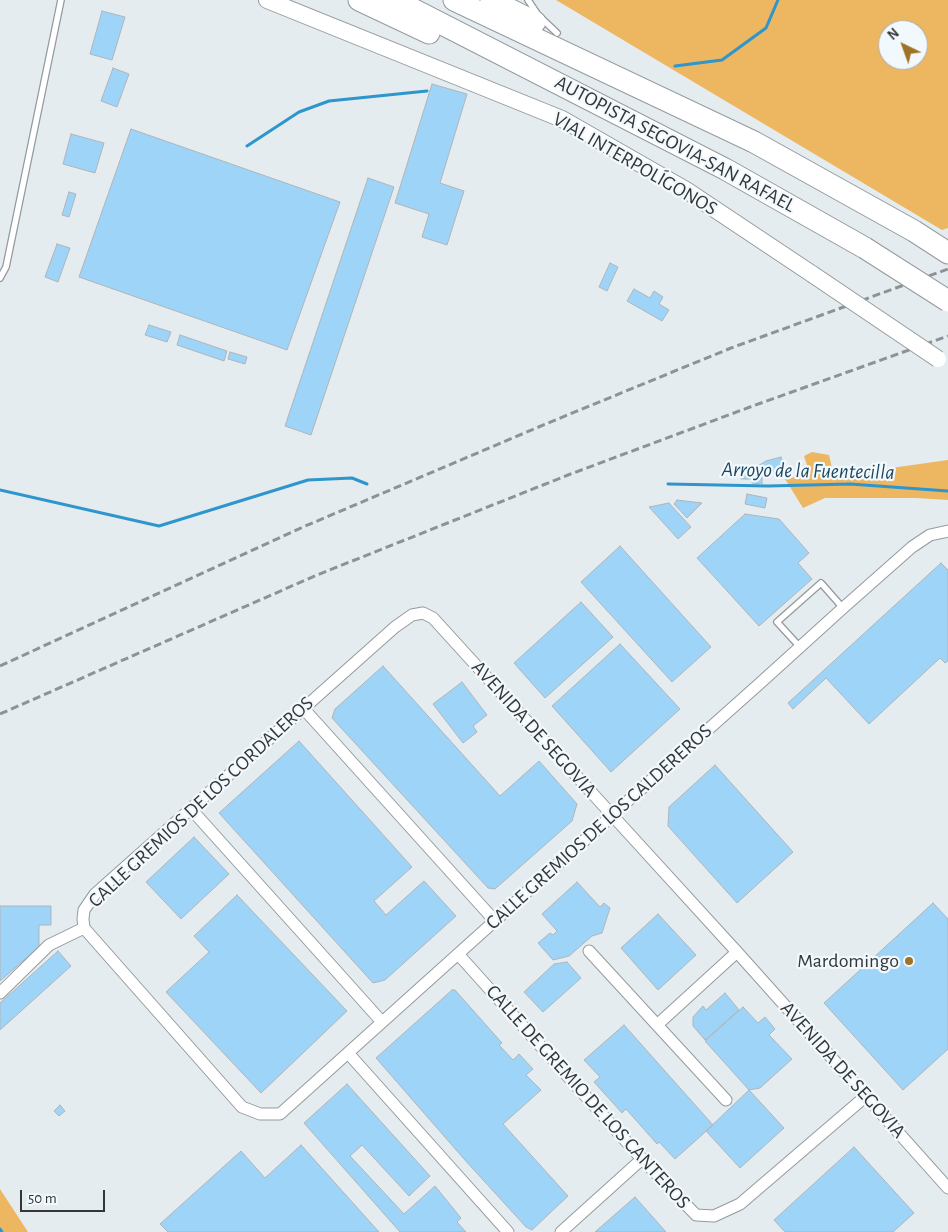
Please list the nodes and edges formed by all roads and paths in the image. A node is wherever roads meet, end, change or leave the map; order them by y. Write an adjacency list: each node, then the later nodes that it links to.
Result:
1 (61, 0): 12 (lane)
2 (267, 0): 14 (main road, VIAL INTERPOLÍGONOS, bridge)
3 (359, 0): 10 (highway)
4 (394, 0): 10 (highway, AUTOPISTA SEGOVIA-SAN RAFAEL)
5 (454, 0): 9 (highway, AUTOPISTA SEGOVIA-SAN RAFAEL)
6 (491, 0): 8 (highway)
7 (528, 0): 8 (lane)
8 (557, 33): 9 (highway)
9 (754, 142): 11 (highway, AUTOPISTA SEGOVIA-SAN RAFAEL)
10 (725, 169): 13 (highway, AUTOPISTA SEGOVIA-SAN RAFAEL, bridge)
11 (948, 253)
12 (0, 278)
13 (948, 300)
14 (943, 363)
15 (948, 531): 16 (street, CALLE GREMIOS DE LOS CALDEREROS)
16 (843, 608): 18 (street, CALLE GREMIOS DE LOS CALDEREROS); 18 (lane)
17 (433, 618): 19 (street, CALLE GREMIOS DE LOS CORDALEROS); 21 (street, AVENIDA DE SEGOVIA)
18 (800, 647): 21 (street, CALLE GREMIOS DE LOS CALDEREROS)
19 (303, 708): 20 (street, CALLE GREMIOS DE LOS CORDALEROS); 22 (street)
20 (191, 809): 23 (street, CALLE GREMIOS DE LOS CORDALEROS); 28 (street)
21 (612, 815): 22 (street, CALLE GREMIOS DE LOS CALDEREROS); 25 (street, AVENIDA DE SEGOVIA)
22 (495, 921): 26 (street, CALLE GREMIOS DE LOS CALDEREROS)
23 (84, 928): 27 (street); 33 (street, CALLE GREMIOS DE LOS CORDALEROS)
24 (589, 951): 29 (street)
25 (737, 952): 29 (street); 31 (street, AVENIDA DE SEGOVIA)
26 (458, 954): 28 (street, CALLE GREMIOS DE LOS CALDEREROS); 34 (street, CALLE DE GREMIO DE LOS CANTEROS)
27 (0, 992)
28 (382, 1022): 30 (street, CALLE GREMIOS DE LOS CALDEREROS)
29 (657, 1025): 32 (street)
30 (348, 1053): 33 (street, CALLE GREMIOS DE LOS CALDEREROS); 36 (street)
31 (866, 1096): 34 (street, CALLE DE GREMIO DE LOS CANTEROS); 35 (street, AVENIDA DE SEGOVIA)
32 (726, 1100)
33 (280, 1114)
34 (642, 1159): 37 (street)
35 (948, 1188)
36 (508, 1232)
37 (561, 1232)

